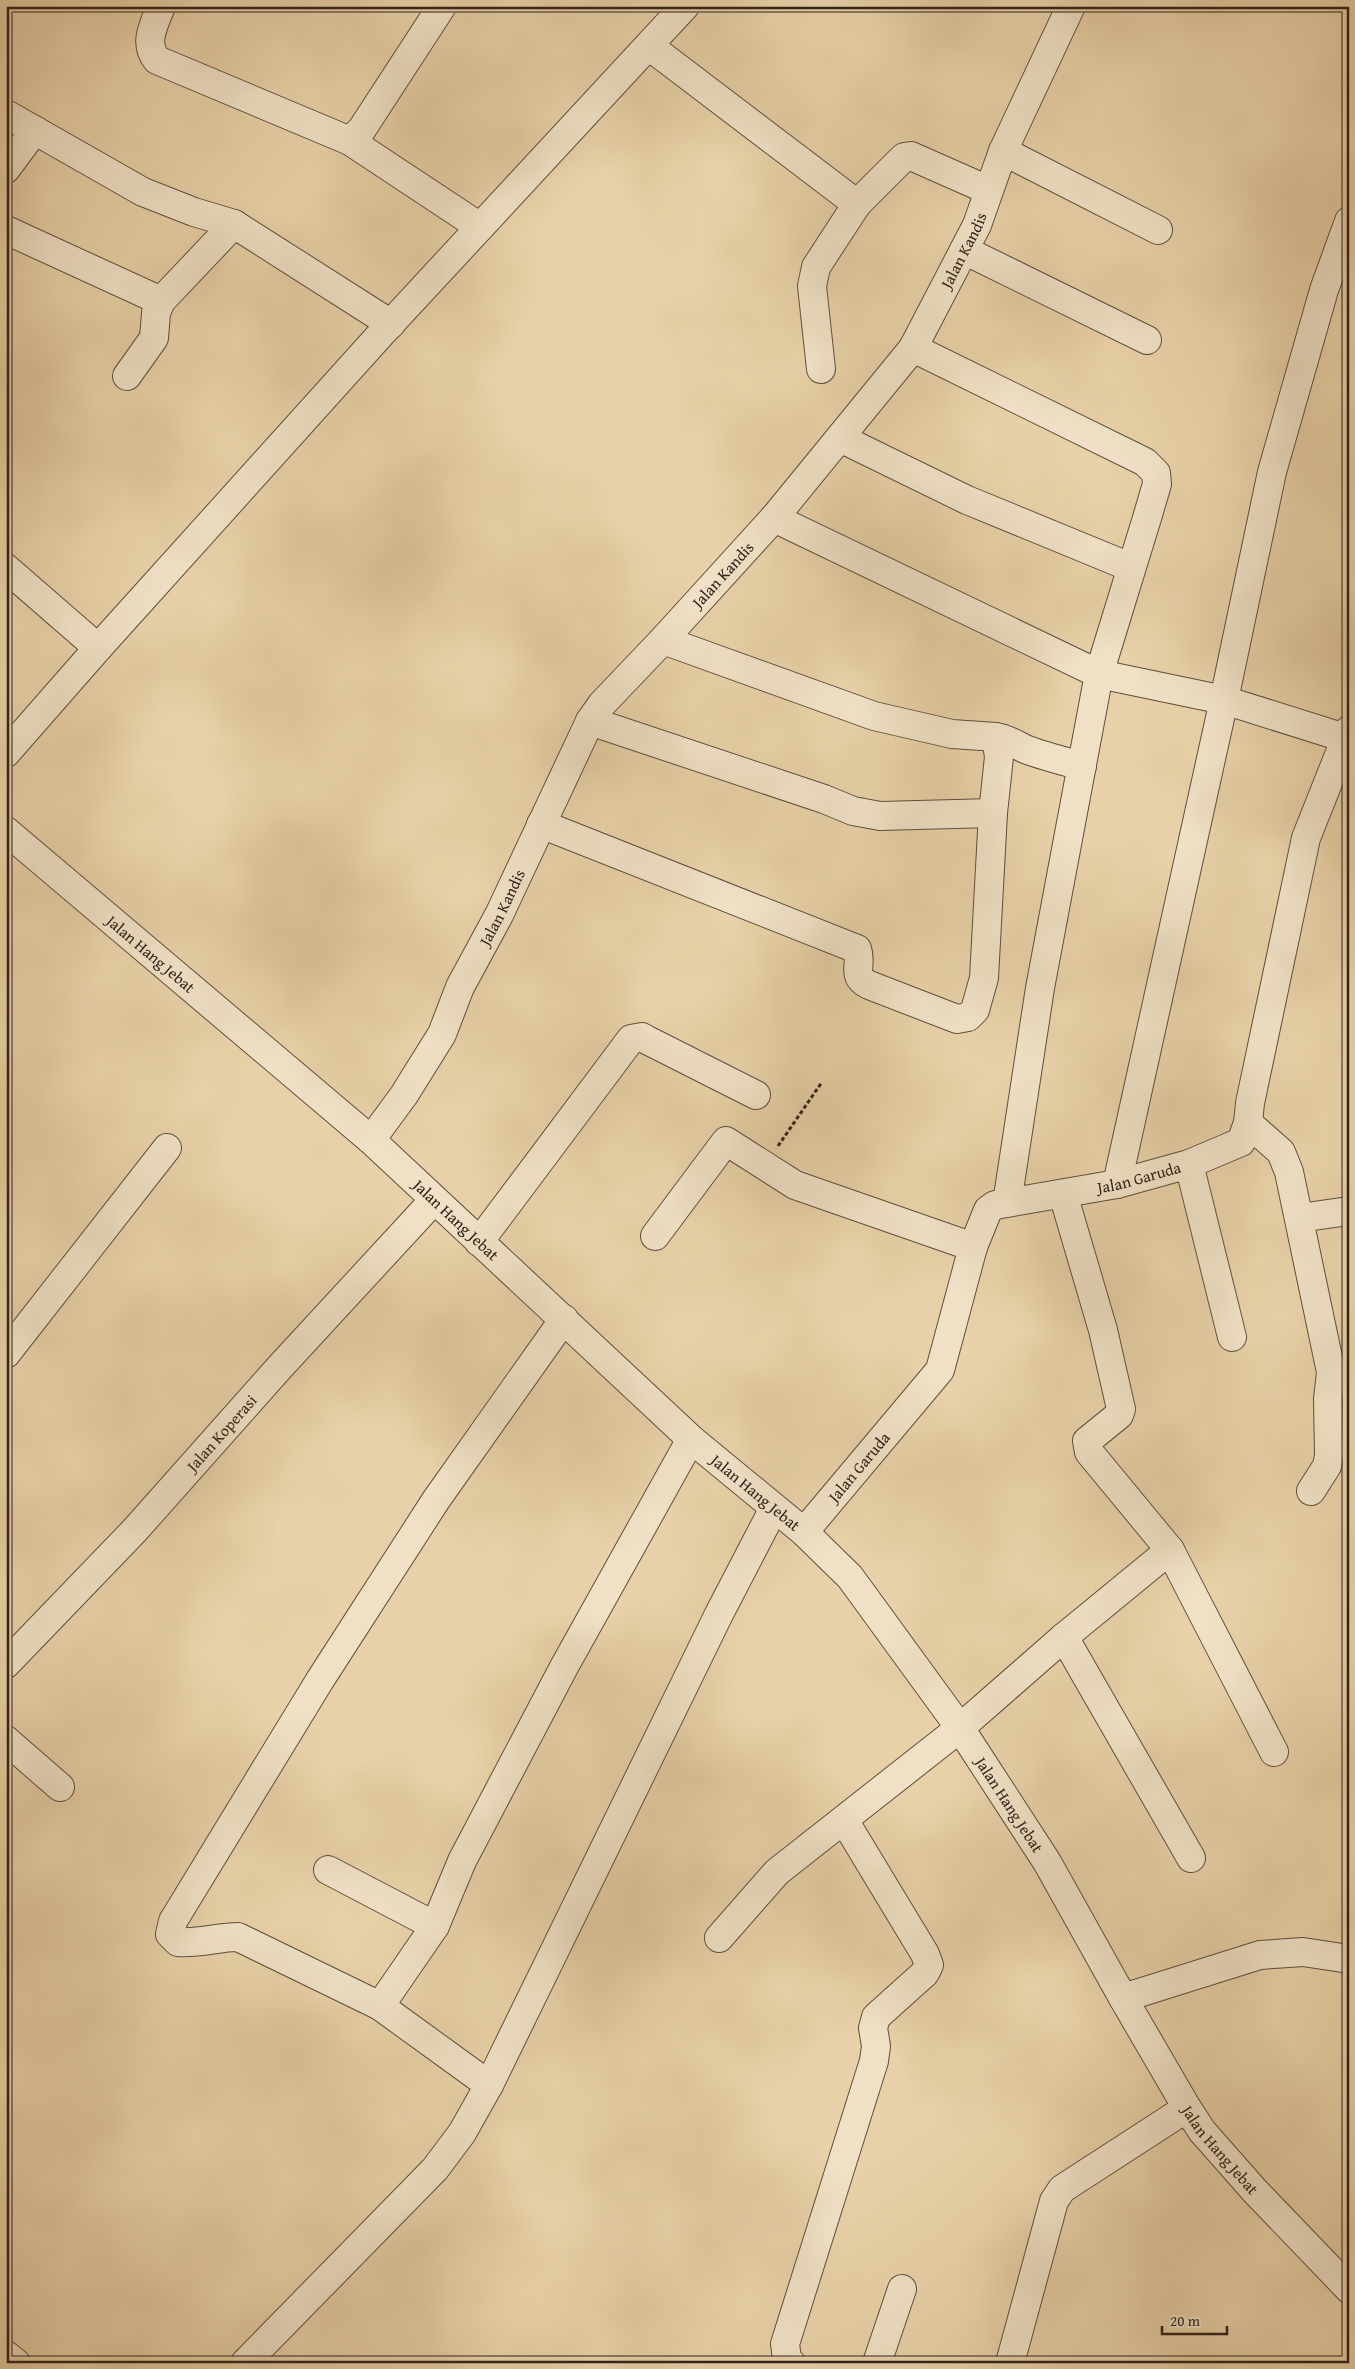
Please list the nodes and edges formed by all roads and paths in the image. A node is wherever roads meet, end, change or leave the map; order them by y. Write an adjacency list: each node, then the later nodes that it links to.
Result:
1 (161, 6): 8 (street)
2 (442, 6): 8 (street)
3 (685, 6): 5 (street)
4 (1066, 8): 9 (street, Jalan Kandis)
5 (649, 46): 12 (street); 15 (street)
6 (6, 114): 7 (street)
7 (35, 130): 10 (street); 14 (street)
8 (350, 141): 15 (street)
9 (1002, 151): 11 (street, Jalan Kandis); 17 (street)
10 (6, 169)
11 (988, 190): 12 (street); 18 (street, Jalan Kandis)
12 (858, 204): 23 (street)
13 (1349, 222): 32 (street)
14 (234, 224): 19 (street); 20 (street)
15 (480, 228): 20 (street)
16 (6, 230): 19 (street)
17 (1158, 230)
18 (964, 250): 21 (street); 22 (street, Jalan Kandis)
19 (161, 301): 24 (street)
20 (391, 324): 30 (street)
21 (1147, 340)
22 (913, 348): 25 (street, Jalan Kandis); 27 (street)
23 (821, 369)
24 (127, 376)
25 (840, 438): 26 (street, Jalan Kandis); 27 (street)
26 (774, 518): 29 (street, Jalan Kandis); 31 (street)
27 (1130, 567): 31 (street)
28 (6, 568): 30 (street)
29 (663, 640): 33 (street, Jalan Kandis); 35 (street)
30 (98, 648): 36 (street)
31 (1099, 674): 32 (street); 37 (street)
32 (1224, 700): 34 (street); 48 (street)
33 (590, 721): 38 (street); 39 (street, Jalan Kandis)
34 (1347, 734): 43 (street, Jalan Garuda)
35 (996, 737): 37 (street); 38 (street)
36 (6, 753)
37 (1082, 766): 51 (street)
38 (993, 813): 39 (street)
39 (541, 824): 44 (street, Jalan Kandis)
40 (6, 831): 44 (street, Jalan Hang Jebat)
41 (822, 1082): 47 (path)
42 (756, 1095): 55 (street)
43 (1248, 1123): 46 (street, Jalan Garuda); 53 (street)
44 (371, 1140): 50 (street, Jalan Hang Jebat)
45 (168, 1148): 59 (street)
46 (1190, 1164): 48 (street, Jalan Garuda); 58 (street)
47 (764, 1165): 54 (street); 56 (street)
48 (1117, 1184): 49 (street, Jalan Garuda)
49 (1063, 1194): 51 (street, Jalan Garuda); 64 (street)
50 (434, 1200): 55 (street, Jalan Hang Jebat); 66 (street, Jalan Koperasi)
51 (1006, 1203): 56 (street, Jalan Garuda)
52 (1349, 1211): 53 (street)
53 (1299, 1218): 61 (street)
54 (655, 1236)
55 (479, 1242): 57 (street, Jalan Hang Jebat)
56 (973, 1247): 63 (street, Jalan Garuda)
57 (564, 1319): 60 (street, Jalan Hang Jebat); 78 (street)
58 (1232, 1337)
59 (6, 1354)
60 (691, 1440): 62 (street, Jalan Hang Jebat); 74 (street)
61 (1312, 1491)
62 (774, 1508): 63 (street, Jalan Hang Jebat); 79 (street)
63 (804, 1532): 67 (street, Jalan Hang Jebat)
64 (1170, 1550): 65 (street); 69 (street)
65 (1064, 1637): 67 (street); 72 (street)
66 (6, 1664)
67 (960, 1728): 71 (street); 77 (street, Jalan Hang Jebat)
68 (6, 1740): 70 (street)
69 (1274, 1752)
70 (60, 1787)
71 (844, 1820): 75 (street); 86 (street)
72 (1191, 1858)
73 (328, 1870): 74 (street)
74 (435, 1926): 78 (street)
75 (719, 1938)
76 (1349, 1959): 77 (street)
77 (1123, 1998): 80 (street, Jalan Hang Jebat)
78 (380, 2006): 79 (street)
79 (489, 2085): 85 (street)
80 (1187, 2108): 82 (street, Jalan Hang Jebat); 88 (street)
81 (902, 2289): 87 (street)
82 (1349, 2289)
83 (6, 2354): 84 (street)
84 (16, 2363)
85 (245, 2363)
86 (791, 2363)
87 (877, 2363)
88 (1010, 2363)

